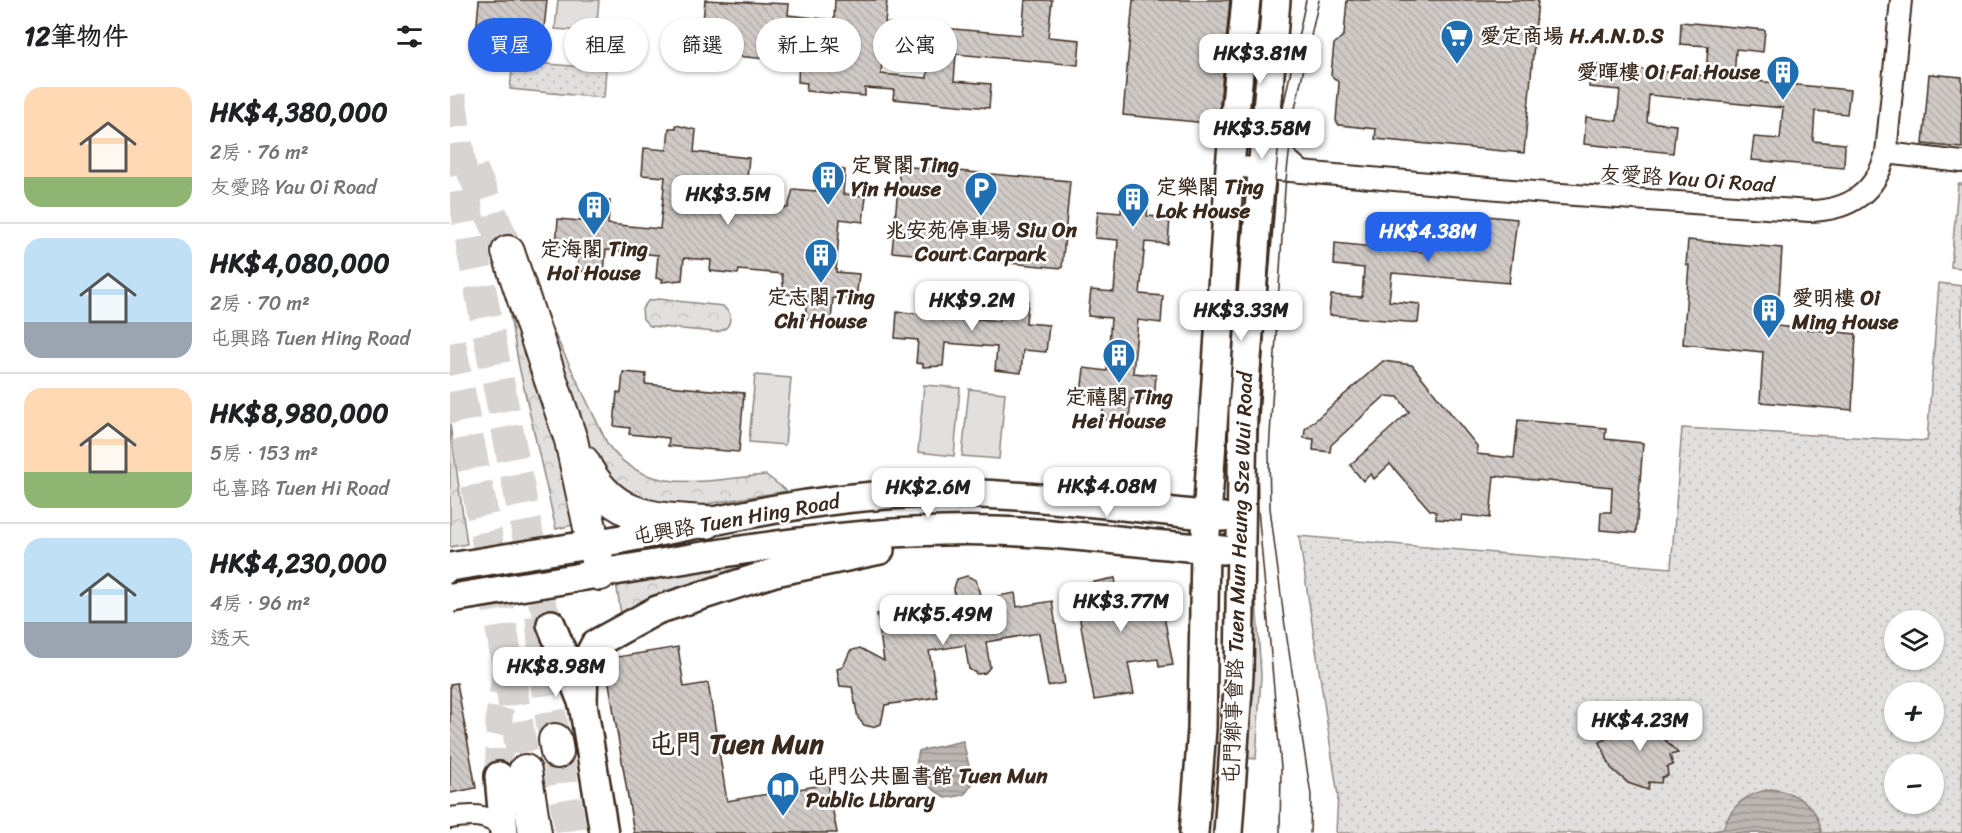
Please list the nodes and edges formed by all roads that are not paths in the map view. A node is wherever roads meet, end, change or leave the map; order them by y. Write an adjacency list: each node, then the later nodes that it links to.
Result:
1 (1246, 0): 7 (main road, 屯門鄉事會路 Tuen Mun Heung Sze Wui Road)
2 (1276, 0): 4 (main road, 屯門鄉事會路 Tuen Mun Heung Sze Wui Road)
3 (1901, 0): 5 (street, 友愛路 Yau Oi Road)
4 (1265, 119): 8 (main road, 屯門鄉事會路 Tuen Mun Heung Sze Wui Road); 9 (street)
5 (1886, 153): 6 (street); 9 (street, 友愛路 Yau Oi Road)
6 (1962, 162)
7 (1230, 166): 8 (street, 友愛路 Yau Oi Road); 12 (main road, 屯門鄉事會路 Tuen Mun Heung Sze Wui Road)
8 (1261, 168): 9 (street, 友愛路 Yau Oi Road); 13 (main road, 屯門鄉事會路 Tuen Mun Heung Sze Wui Road)
9 (1302, 172)
10 (508, 252): 11 (highway)
11 (571, 440): 14 (highway); 18 (highway)
12 (1207, 515): 13 (main road, 屯興路 Tuen Hing Road); 14 (main road, 屯興路 Tuen Hing Road); 16 (main road, 屯門鄉事會路 Tuen Mun Heung Sze Wui Road)
13 (1239, 519): 17 (main road, 屯門鄉事會路 Tuen Mun Heung Sze Wui Road)
14 (707, 522): 18 (main road, 屯興路 Tuen Hing Road)
15 (1006, 532): 16 (main road, 屯興路 Tuen Hing Road); 18 (main road, 屯興路 Tuen Hing Road); 22 (main road)
16 (1205, 549): 17 (main road, 屯興路 Tuen Hing Road); 28 (main road, 屯門鄉事會路 Tuen Mun Heung Sze Wui Road)
17 (1239, 551): 29 (main road, 屯門鄉事會路 Tuen Mun Heung Sze Wui Road)
18 (585, 561): 19 (main road, 屯興路 Tuen Hing Road, bridge); 20 (main road, 屯興路 Tuen Hing Road, bridge)
19 (450, 567)
20 (451, 598)
21 (551, 624): 22 (main road)
22 (583, 704): 27 (main road)
23 (512, 773): 25 (main road); 26 (highway)
24 (450, 819): 25 (street)
25 (503, 830)
26 (535, 833)
27 (604, 833)
28 (1194, 833)
29 (1228, 833)

